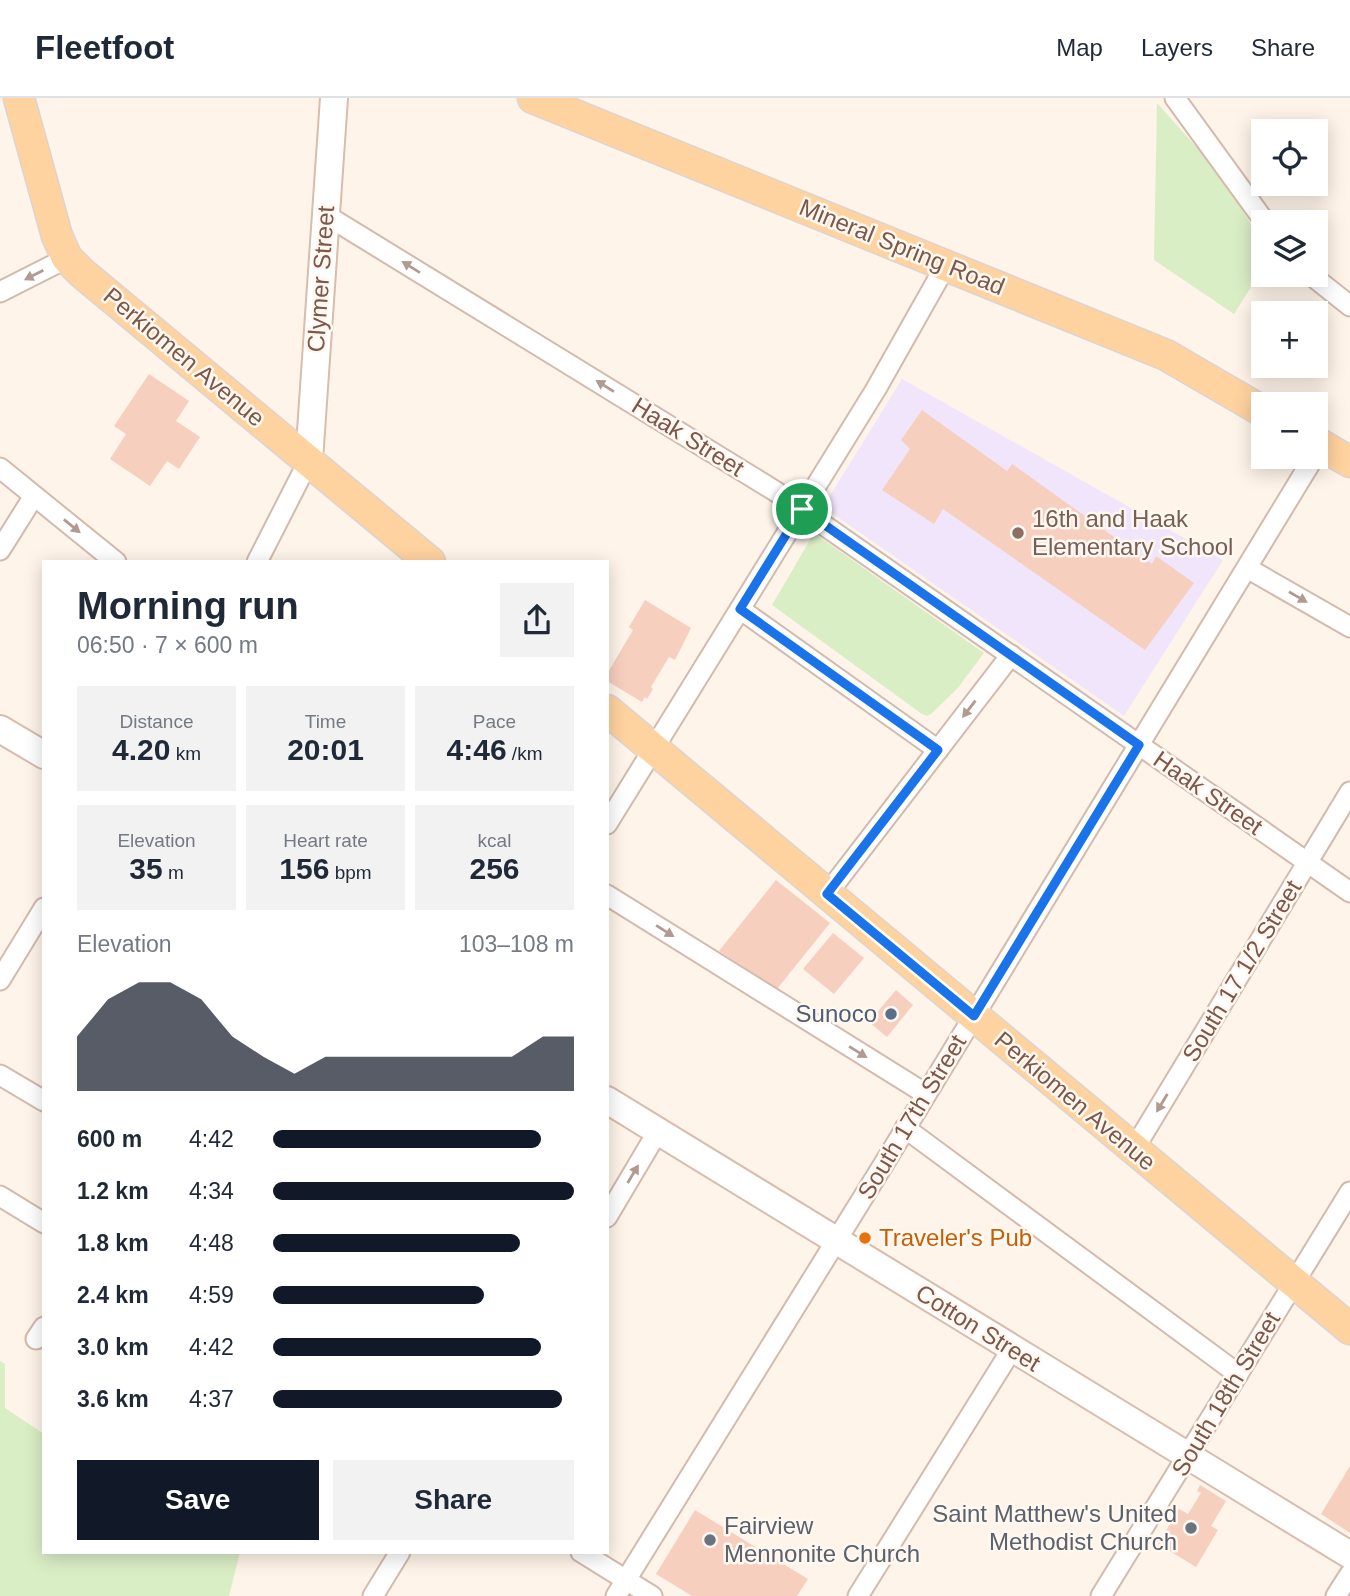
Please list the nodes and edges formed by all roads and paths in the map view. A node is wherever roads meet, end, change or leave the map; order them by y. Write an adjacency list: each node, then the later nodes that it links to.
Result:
1 (19, 98): 7 (main road, Perkiomen Avenue)
2 (334, 98): 6 (street, Clymer Street)
3 (533, 98): 8 (main road, Mineral Spring Road)
4 (1175, 98): 5 (street)
5 (1256, 210)
6 (326, 215): 14 (street, Clymer Street); 19 (street, Haak Street, one-way to 6)
7 (67, 258): 10 (street, one-way to 10); 14 (main road, Perkiomen Avenue)
8 (946, 265): 12 (main road, Mineral Spring Road); 19 (street)
9 (1326, 287): 11 (street)
10 (0, 292)
11 (1350, 306)
12 (1251, 404)
13 (1328, 453): 15 (main road)
14 (309, 460): 22 (street); 23 (main road, Perkiomen Avenue)
15 (1350, 461)
16 (0, 468): 18 (street)
17 (1305, 469): 24 (street, South 17th Street)
18 (34, 496): 20 (street); 21 (street, one-way to 21)
19 (802, 509): 25 (street); 27 (street, Haak Street)
20 (0, 550)
21 (114, 560)
22 (258, 560)
23 (428, 560)
24 (1247, 568): 26 (street, one-way to 26); 30 (street, South 17th Street)
25 (740, 609): 31 (street); 32 (street)
26 (1350, 627)
27 (1011, 655): 30 (street, Haak Street); 32 (street, one-way to 32)
28 (609, 712): 31 (main road, Perkiomen Avenue)
29 (0, 729): 33 (street)
30 (1139, 745): 36 (street, Haak Street); 42 (street, South 17th Street)
31 (653, 749): 35 (street); 38 (main road, Perkiomen Avenue)
32 (938, 750): 38 (street)
33 (42, 754)
34 (1350, 792): 36 (street, South 17 1/2 Street)
35 (609, 821)
36 (1308, 863): 37 (street, Haak Street); 49 (street, South 17 1/2 Street, one-way to 49)
37 (1350, 892)
38 (827, 894): 42 (main road, Perkiomen Avenue)
39 (609, 896): 44 (street, one-way to 44)
40 (42, 911): 41 (street)
41 (0, 980)
42 (974, 1016): 44 (street, South 17th Street); 49 (main road, Perkiomen Avenue)
43 (0, 1075): 45 (street)
44 (926, 1094): 47 (street, South 17th Street)
45 (42, 1100)
46 (609, 1101): 48 (street, Cotton Street)
47 (905, 1128): 54 (street, South 17th Street); 58 (street)
48 (658, 1131): 52 (street, one-way to 48); 54 (street, Cotton Street)
49 (1134, 1149): 55 (main road, Perkiomen Avenue)
50 (1350, 1192): 55 (street, South 18th Street)
51 (0, 1196): 53 (street)
52 (609, 1214)
53 (42, 1222)
54 (836, 1241): 57 (street, Cotton Street); 64 (street, South 17th Street)
55 (1294, 1282): 56 (main road, Perkiomen Avenue); 58 (street, South 18th Street)
56 (1350, 1329)
57 (1012, 1349): 59 (street, Cotton Street); 67 (street)
58 (1238, 1374): 59 (street, South 18th Street)
59 (1188, 1456): 62 (street, Cotton Street); 68 (street, South 18th Street)
60 (399, 1554): 65 (street)
61 (583, 1554): 64 (street)
62 (1350, 1555)
63 (1350, 1574): 69 (street)
64 (621, 1588): 66 (street)
65 (373, 1596)
66 (652, 1596)
67 (858, 1596)
68 (1101, 1596)
69 (1336, 1596)

